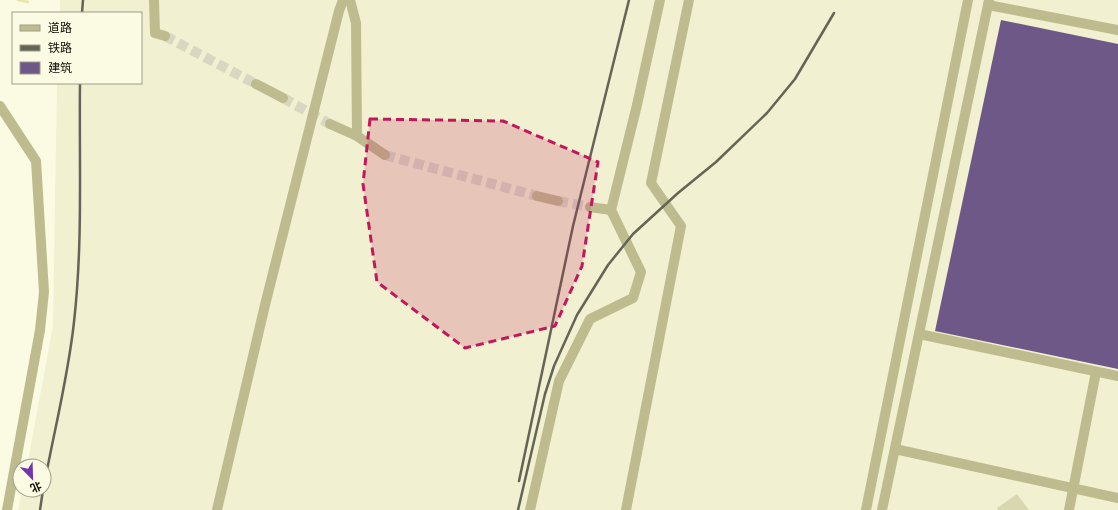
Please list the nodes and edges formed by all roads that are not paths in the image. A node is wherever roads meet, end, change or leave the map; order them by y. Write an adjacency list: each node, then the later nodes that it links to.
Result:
1 (154, 0): 9 (street)
2 (343, 0): 27 (street)
3 (350, 0): 14 (street)
4 (660, 0): 19 (street)
5 (689, 0): 29 (street)
6 (968, 0): 30 (street)
7 (988, 3): 8 (street); 20 (street)
8 (1118, 30)
9 (165, 36)
10 (256, 84): 11 (street)
11 (283, 98)
12 (0, 106): 26 (street)
13 (330, 124): 14 (street)
14 (357, 136): 15 (street)
15 (385, 155)
16 (537, 196): 17 (street)
17 (558, 201)
18 (590, 207): 19 (street)
19 (611, 210): 28 (street)
20 (919, 334): 21 (street); 23 (street)
21 (1096, 372): 22 (street); 24 (street)
22 (1118, 376)
23 (895, 449): 24 (street); 31 (street)
24 (1073, 488): 25 (street); 32 (street)
25 (1118, 498)
26 (6, 510)
27 (217, 510)
28 (530, 510)
29 (626, 510)
30 (866, 510)
31 (882, 510)
32 (1069, 510)

